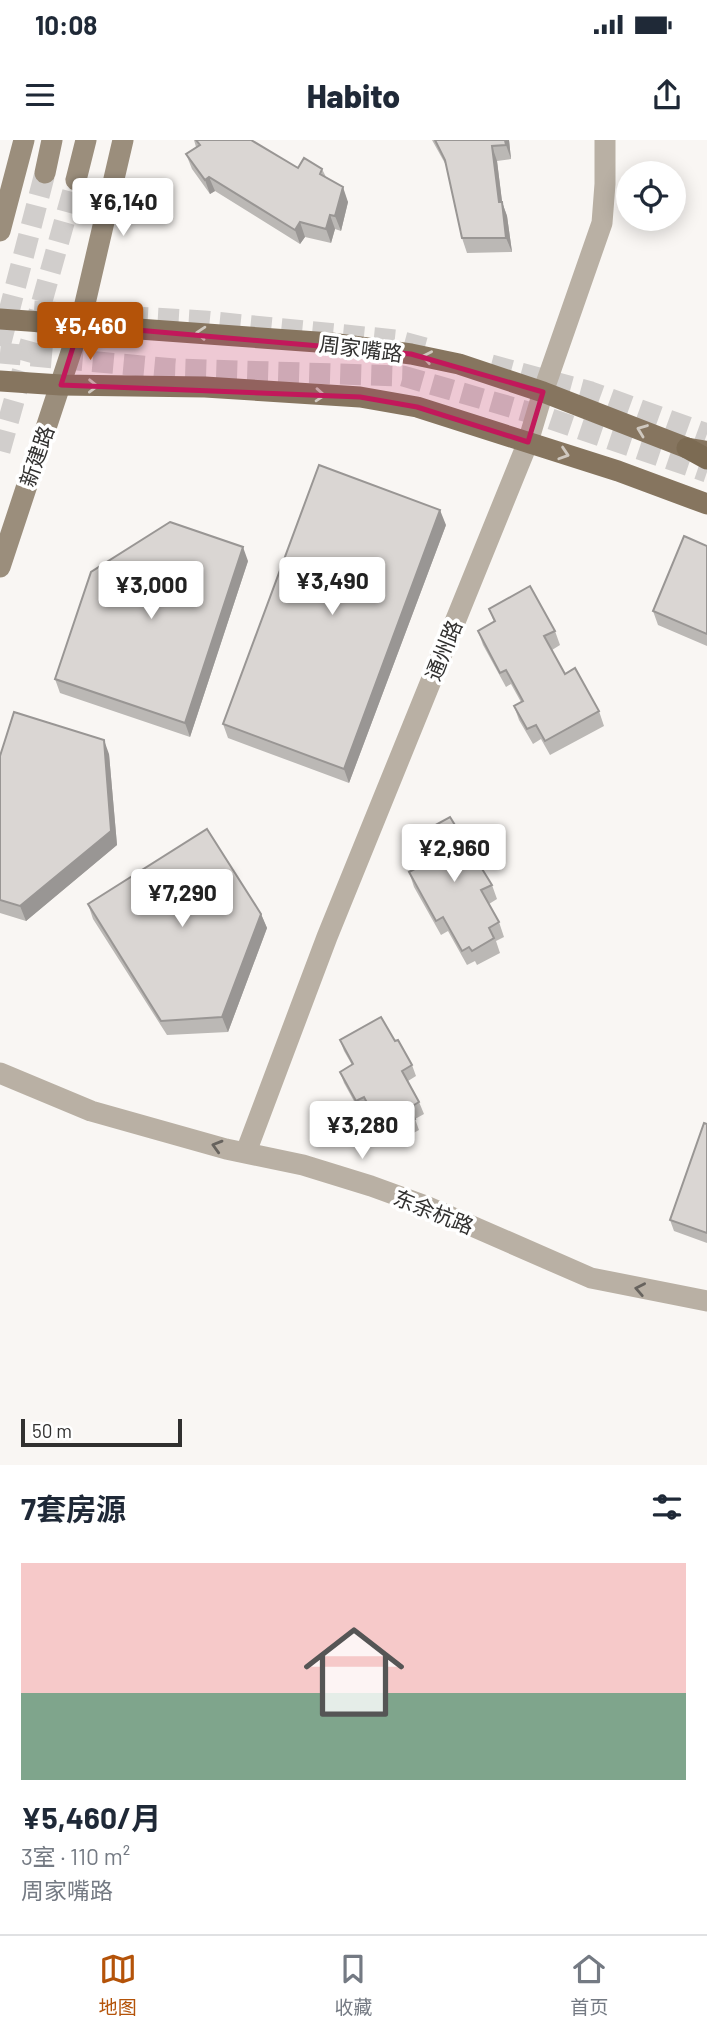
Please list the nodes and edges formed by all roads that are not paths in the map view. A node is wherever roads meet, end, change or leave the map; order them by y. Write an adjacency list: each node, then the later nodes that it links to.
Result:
1 (24, 140): 8 (main road)
2 (52, 140): 6 (main road)
3 (86, 140): 7 (main road)
4 (123, 140): 10 (main road, 新建路)
5 (605, 140): 13 (street, 通州路)
6 (46, 173)
7 (76, 180)
8 (0, 231)
9 (0, 319): 10 (main road, 周家嘴路)
10 (80, 325): 12 (main road, 新建路); 13 (main road, 周家嘴路, one-way to 10)
11 (0, 382): 12 (main road)
12 (61, 385): 14 (main road, one-way to 14); 18 (main road, 新建路)
13 (543, 392): 14 (street, 通州路); 15 (main road, 周家嘴路, one-way to 13)
14 (528, 442): 17 (main road, one-way to 17); 20 (street, 通州路)
15 (697, 450): 16 (highway)
16 (707, 458)
17 (707, 504)
18 (0, 567)
19 (0, 1073): 20 (street, 东余杭路, one-way to 19)
20 (246, 1152): 21 (street, 东余杭路, one-way to 20)
21 (707, 1301)

